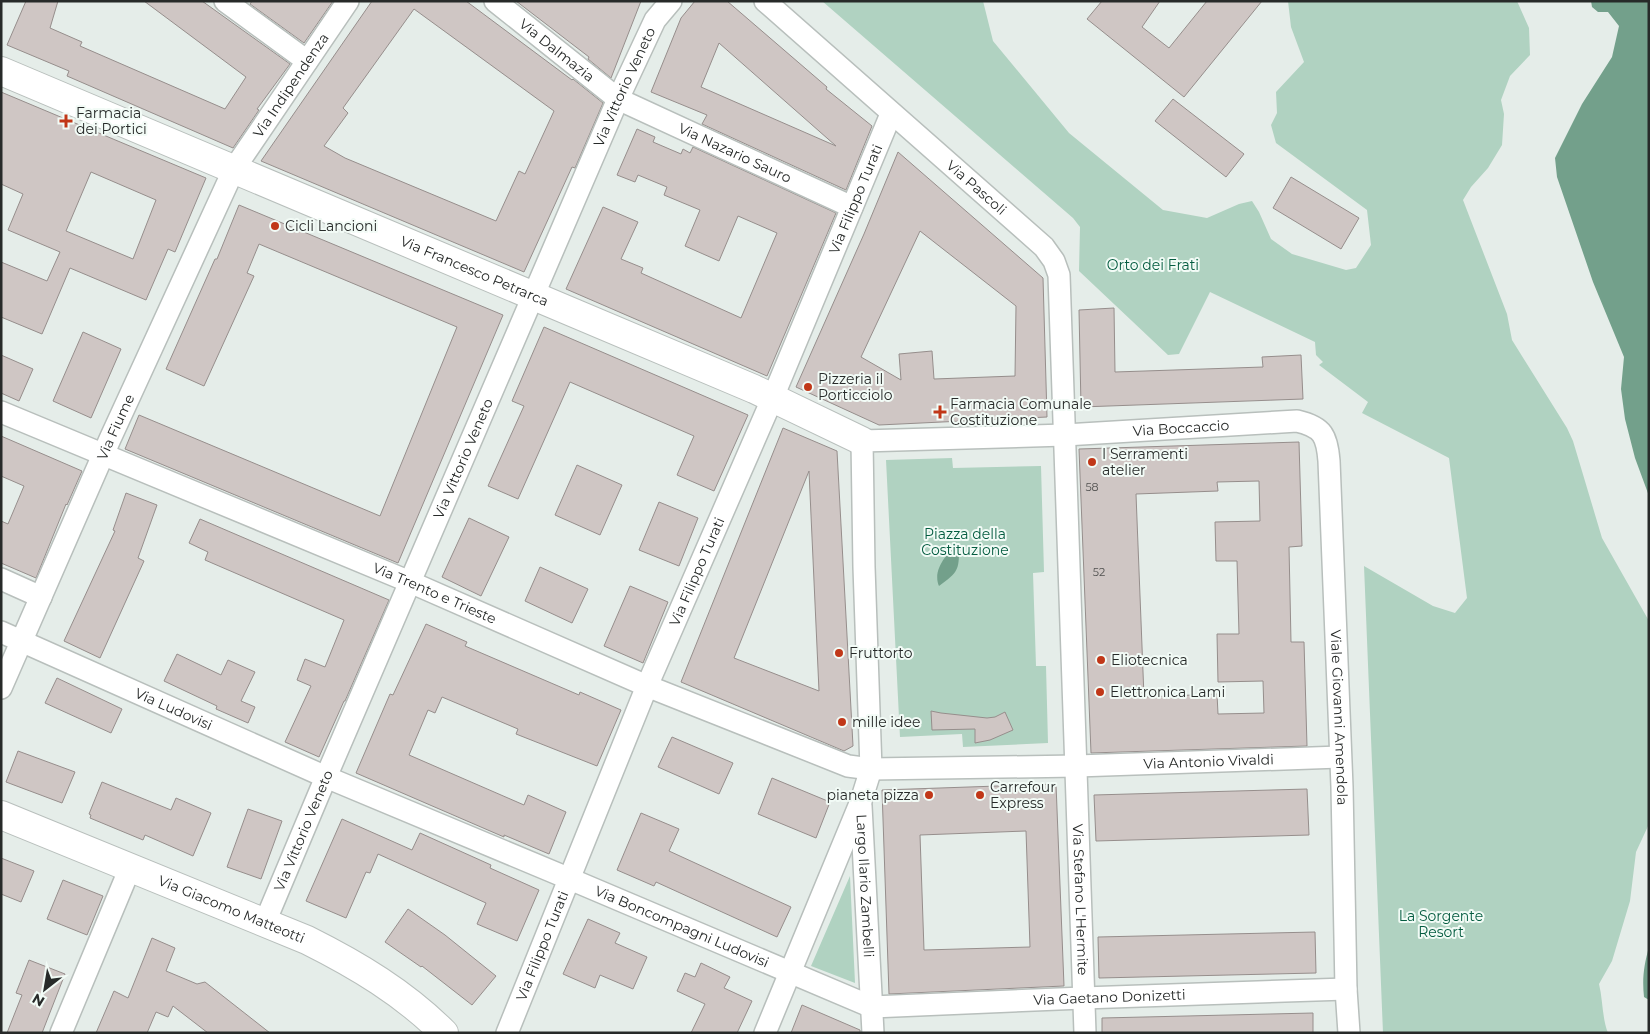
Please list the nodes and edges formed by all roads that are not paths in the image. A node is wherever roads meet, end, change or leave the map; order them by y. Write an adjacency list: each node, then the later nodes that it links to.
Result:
1 (225, 1): 6 (street)
2 (348, 1): 6 (street, Via Indipendenza)
3 (495, 1): 8 (street, Via Dalmazia)
4 (671, 1): 8 (street, Via Vittorio Veneto)
5 (765, 1): 9 (street, Via Pascoli)
6 (307, 60): 10 (street, Via Indipendenza)
7 (1, 71): 10 (street, Via Francesco Petrarca)
8 (618, 99): 11 (street, Via Nazario Sauro); 12 (street, Via Vittorio Veneto)
9 (891, 114): 11 (street, Via Filippo Turati); 16 (street, Via Pascoli)
10 (234, 169): 12 (street, Via Francesco Petrarca); 18 (street, Via Fiume)
11 (852, 207): 13 (street, Via Filippo Turati)
12 (533, 295): 13 (street, Via Francesco Petrarca); 20 (street, Via Vittorio Veneto)
13 (772, 397): 17 (street, Via Francesco Petrarca); 24 (street, Via Filippo Turati)
14 (1, 412): 18 (street, Via Trento e Trieste)
15 (1297, 421): 16 (street, Via Boccaccio); 26 (street, Viale Giovanni Amendola)
16 (1065, 435): 17 (street); 27 (street)
17 (862, 440): 28 (street)
18 (104, 454): 20 (street, Via Trento e Trieste); 21 (street, Via Fiume)
19 (1, 579): 21 (street)
20 (410, 582): 24 (street, Via Trento e Trieste); 29 (street, Via Vittorio Veneto)
21 (41, 597): 23 (street, Via Fiume)
22 (1, 632): 23 (street, Via Ludovisi)
23 (21, 641): 25 (street, Via Fiume); 29 (street, Via Ludovisi)
24 (647, 686): 28 (street, Via Trento e Trieste); 33 (street, Via Filippo Turati)
25 (1, 688)
26 (1340, 757): 27 (street, Via Antonio Vivaldi); 36 (street, Viale Giovanni Amendola)
27 (1076, 766): 28 (street); 37 (street, Via Stefano L'Hermite)
28 (870, 769): 30 (street)
29 (326, 778): 33 (street, Via Boncompagni Ludovisi); 34 (street, Via Vittorio Veneto)
30 (861, 801): 35 (street, Largo Ilario Zambelli); 38 (street, Largo Ilario Zambelli)
31 (1, 815): 32 (street, Via Giacomo Matteotti)
32 (130, 868): 34 (street, Via Giacomo Matteotti); 39 (street)
33 (570, 879): 35 (street, Via Boncompagni Ludovisi); 41 (street, Via Filippo Turati)
34 (265, 922): 40 (street, Via Giacomo Matteotti)
35 (790, 974): 38 (street, Via Boncompagni Ludovisi); 42 (street, Largo Ilario Zambelli)
36 (1346, 989): 37 (street, Via Gaetano Donizetti); 45 (street, Viale Giovanni Amendola)
37 (1083, 998): 38 (street, Via Gaetano Donizetti); 44 (street, Via Stefano L'Hermite)
38 (872, 1008): 43 (street, Largo Ilario Zambelli)
39 (61, 1033)
40 (444, 1033)
41 (507, 1033)
42 (764, 1033)
43 (873, 1033)
44 (1085, 1033)
45 (1349, 1033)

